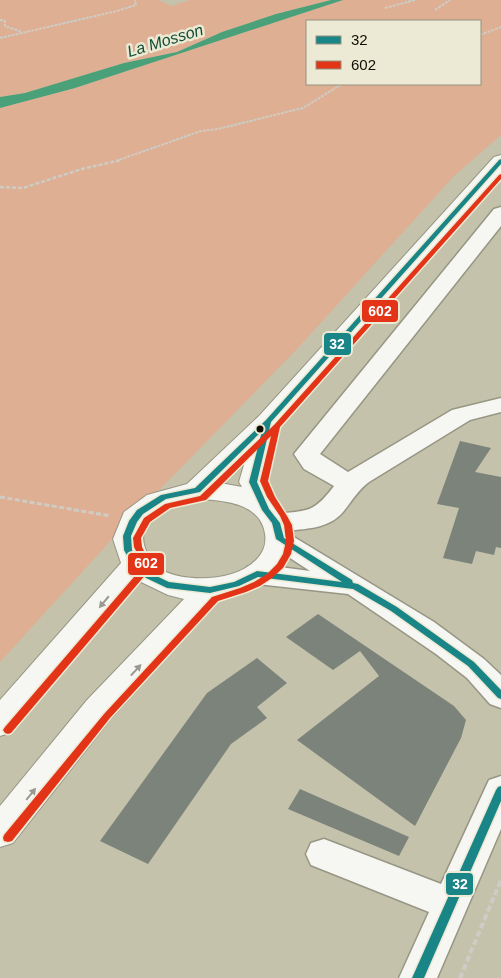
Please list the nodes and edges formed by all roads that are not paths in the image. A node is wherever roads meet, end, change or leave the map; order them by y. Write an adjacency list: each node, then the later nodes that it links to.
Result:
1 (501, 161): 4 (main road)
2 (501, 213): 5 (street)
3 (501, 404): 5 (street)
4 (268, 421): 6 (main road); 7 (main road)
5 (348, 483): 7 (street)
6 (197, 490): 7 (main road); 8 (main road)
7 (274, 524): 9 (main road); 10 (street)
8 (136, 565): 11 (main road); 13 (main road, one-way to 13)
9 (257, 574): 10 (street); 11 (main road)
10 (355, 586): 12 (street)
11 (210, 590): 15 (main road, one-way to 11)
12 (501, 696)
13 (0, 723)
14 (501, 790): 17 (street)
15 (0, 832)
16 (324, 854): 17 (street)
17 (451, 904): 18 (street)
18 (418, 978)

